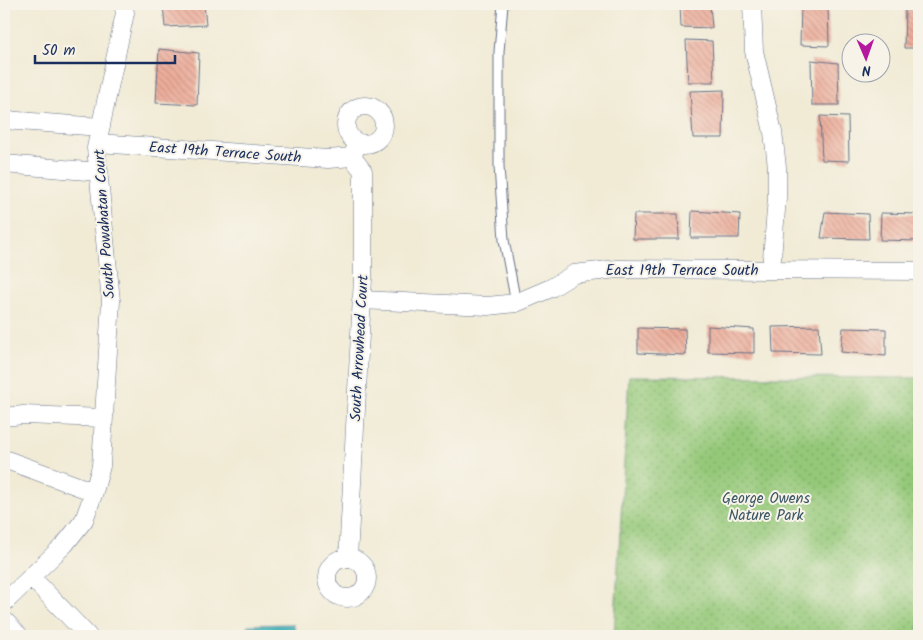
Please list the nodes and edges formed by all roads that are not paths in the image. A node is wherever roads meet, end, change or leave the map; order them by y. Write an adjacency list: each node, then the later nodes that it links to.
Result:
1 (123, 4): 5 (street, South Powahatan Court)
2 (503, 4): 12 (lane)
3 (752, 4): 9 (street)
4 (4, 120): 5 (street, East 19th Terrace South)
5 (99, 135): 6 (street, East 19th Terrace South); 8 (street, South Powahatan Court)
6 (355, 150): 11 (street, South Arrowhead Court)
7 (4, 164): 8 (street)
8 (98, 172): 14 (street, South Powahatan Court)
9 (771, 270): 10 (street, East 19th Terrace South); 12 (street, East 19th Terrace South)
10 (919, 271)
11 (361, 300): 12 (street, East 19th Terrace South); 17 (street, South Arrowhead Court)
12 (516, 303)
13 (4, 417): 14 (street)
14 (104, 418): 16 (street, South Powahatan Court)
15 (4, 459): 16 (street)
16 (94, 492): 18 (street, South Powahatan Court)
17 (348, 558)
18 (31, 577): 19 (street, South Powahatan Court); 22 (street)
19 (4, 603)
20 (4, 620): 21 (street)
21 (20, 636)
22 (88, 636)

